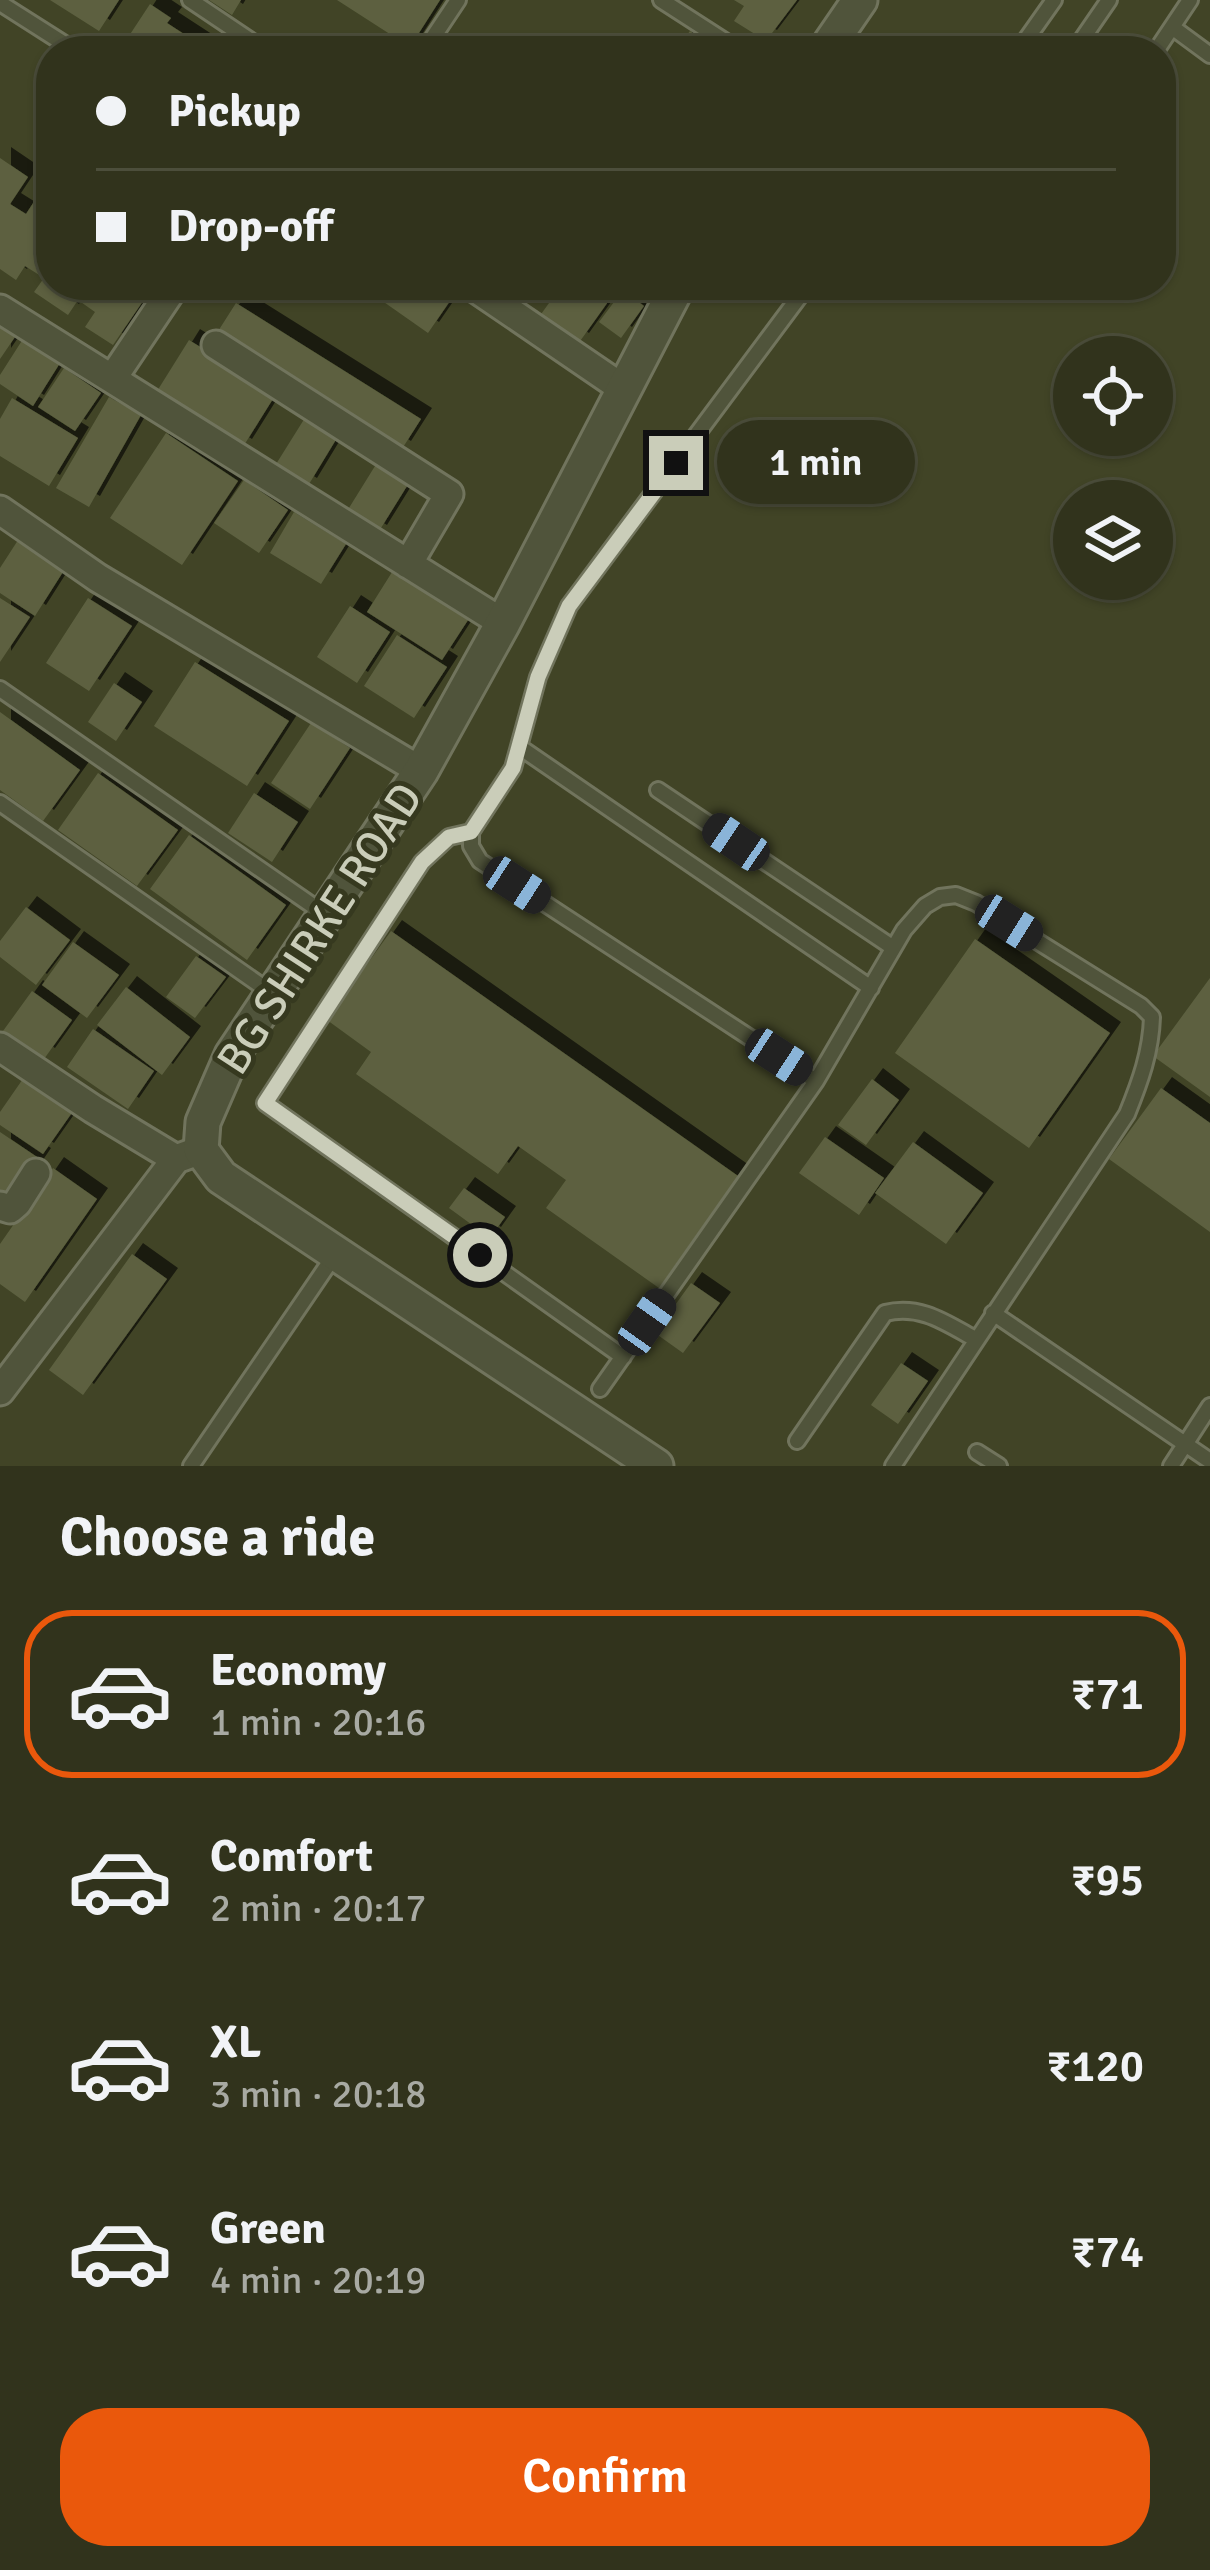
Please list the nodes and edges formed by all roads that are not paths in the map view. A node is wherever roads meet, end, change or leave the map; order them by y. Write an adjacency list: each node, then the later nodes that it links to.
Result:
1 (190, 0): 11 (lane)
2 (458, 0): 12 (lane)
3 (661, 0): 13 (lane)
4 (860, 0): 14 (street)
5 (1054, 0): 15 (lane)
6 (1109, 0): 16 (lane)
7 (1190, 0): 9 (lane)
8 (0, 3): 10 (lane)
9 (1172, 27): 17 (lane); 18 (lane)
10 (51, 36)
11 (244, 36)
12 (434, 36)
13 (717, 36)
14 (835, 36)
15 (1029, 36)
16 (1084, 36)
17 (1166, 36)
18 (1210, 55)
19 (165, 300): 25 (street)
20 (493, 300): 26 (street)
21 (670, 300): 26 (street, BG SHIRKE ROAD)
22 (797, 300): 31 (lane)
23 (0, 309): 25 (street)
24 (216, 345): 28 (street)
25 (112, 379): 28 (street)
26 (625, 389): 29 (street, BG SHIRKE ROAD)
27 (0, 510): 32 (street)
28 (408, 564): 29 (street)
29 (503, 623): 32 (street, BG SHIRKE ROAD)
30 (0, 689): 36 (lane)
31 (521, 748): 35 (lane); 38 (lane)
32 (421, 771): 36 (street, BG SHIRKE ROAD)
33 (658, 790): 37 (lane)
34 (0, 803): 39 (lane)
35 (471, 832): 41 (lane); 48 (lane)
36 (326, 914): 39 (street, BG SHIRKE ROAD)
37 (892, 947): 38 (lane); 46 (lane)
38 (872, 988): 41 (lane)
39 (273, 994): 42 (street, BG SHIRKE ROAD)
40 (0, 1047): 42 (street)
41 (817, 1082): 48 (lane)
42 (189, 1155): 45 (street); 50 (street)
43 (36, 1174): 44 (street)
44 (0, 1206)
45 (336, 1253): 56 (street); 57 (lane)
46 (993, 1313): 47 (lane); 53 (lane)
47 (975, 1339): 52 (lane); 58 (lane)
48 (623, 1357): 49 (lane)
49 (601, 1389)
50 (0, 1391)
51 (1210, 1406): 53 (lane)
52 (797, 1441)
53 (1185, 1444): 55 (lane); 60 (lane)
54 (977, 1452): 59 (lane)
55 (1210, 1461)
56 (652, 1465)
57 (191, 1466)
58 (893, 1466)
59 (999, 1466)
60 (1171, 1466)

